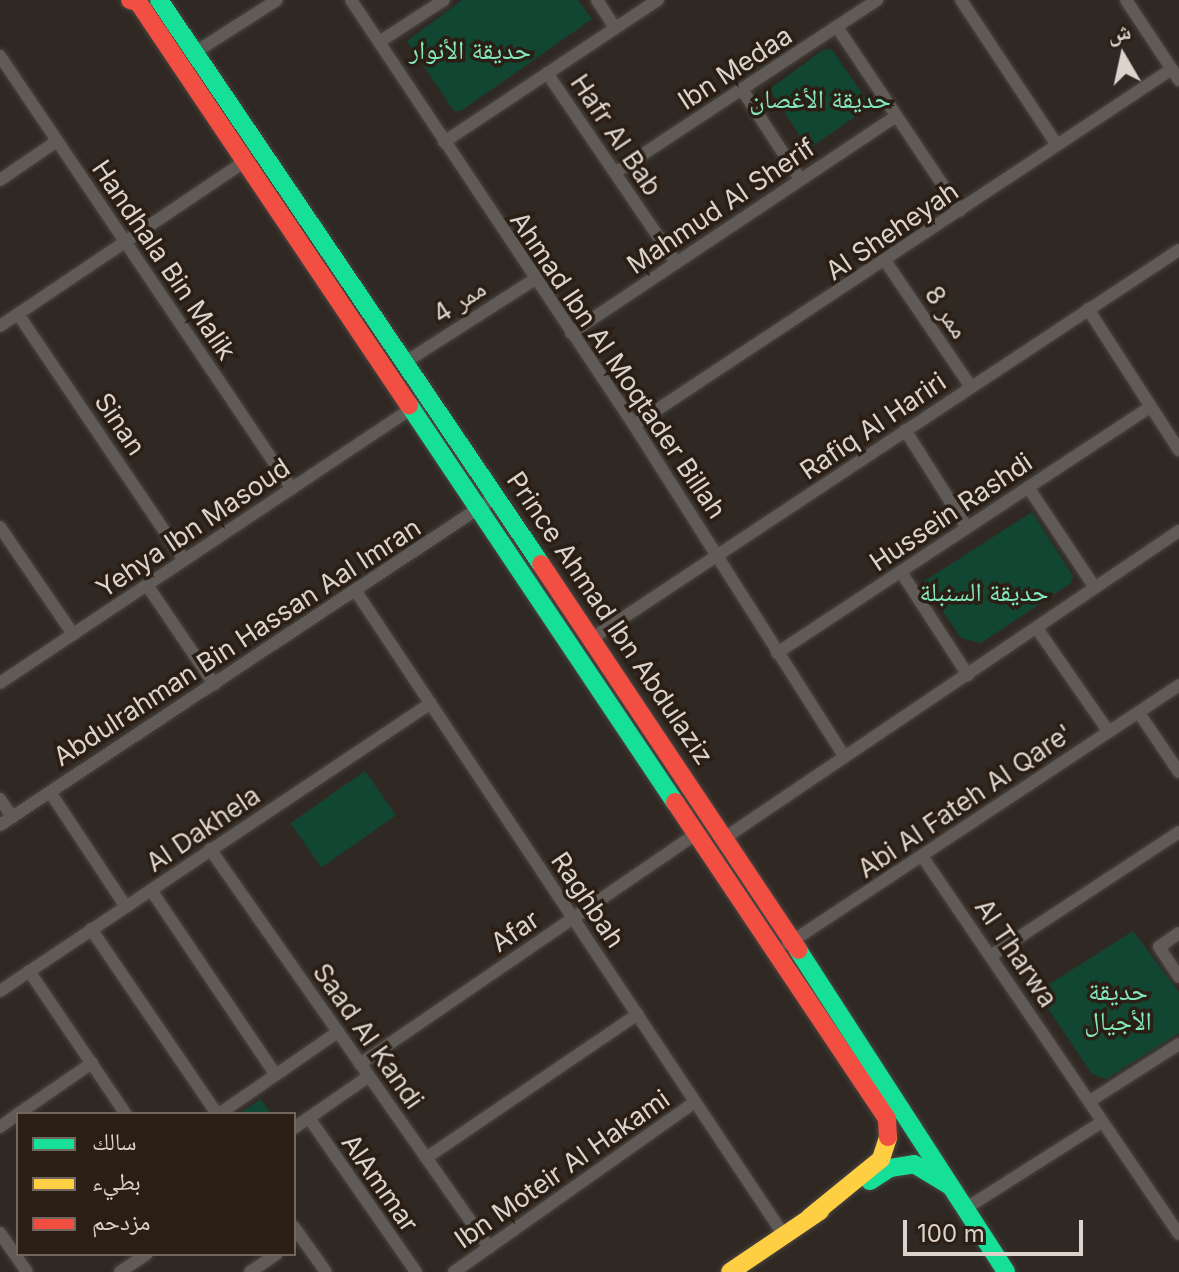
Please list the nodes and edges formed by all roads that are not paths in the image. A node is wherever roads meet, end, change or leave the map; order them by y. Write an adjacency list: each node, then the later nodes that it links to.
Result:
1 (130, 0): 23 (street, Prince Ahmad Ibn Abdulaziz)
2 (159, 0): 14 (street, Prince Ahmad Ibn Abdulaziz)
3 (277, 0): 14 (street)
4 (351, 0): 13 (street, Ahmad Ibn Al Moqtader Billah)
5 (444, 0): 13 (street)
6 (597, 0): 12 (street)
7 (658, 0): 12 (street)
8 (877, 0): 11 (street, Ibn Medaa)
9 (961, 0): 22 (street)
10 (1126, 0): 17 (street)
11 (837, 27): 18 (street, Ibn Medaa); 19 (street)
12 (615, 28): 16 (street)
13 (379, 42): 21 (street, Ahmad Ibn Al Moqtader Billah)
14 (194, 53): 37 (street, Prince Ahmad Ibn Abdulaziz)
15 (0, 56): 20 (street, Handhala Bin Malik)
16 (547, 73): 21 (street); 24 (street, Hafr Al Bab)
17 (1175, 75): 22 (street, Al Sheheyah)
18 (743, 91): 24 (street, Ibn Medaa); 25 (street)
19 (896, 116): 25 (street, Mahmud Al Sherif); 27 (street)
20 (57, 141): 26 (street); 28 (street, Handhala Bin Malik)
21 (444, 142): 32 (street, Ahmad Ibn Al Moqtader Billah)
22 (1057, 145): 27 (street, Al Sheheyah)
23 (244, 162): 28 (street); 40 (street, Prince Ahmad Ibn Abdulaziz)
24 (616, 172): 31 (street, Hafr Al Bab)
25 (800, 179): 31 (street, Mahmud Al Sherif)
26 (0, 180)
27 (960, 211): 30 (street, Al Sheheyah)
28 (125, 242): 34 (street); 45 (street, Handhala Bin Malik)
29 (1179, 250): 33 (street, Rafiq Al Hariri)
30 (886, 262): 38 (street, ممر 8); 41 (street, Al Sheheyah)
31 (676, 263): 36 (street, Mahmud Al Sherif)
32 (535, 279): 36 (street, Ahmad Ibn Al Moqtader Billah); 37 (street, ممر 4)
33 (1088, 309): 38 (street, Rafiq Al Hariri); 39 (street)
34 (18, 314): 35 (street); 52 (street, Sinan)
35 (0, 326)
36 (571, 333): 41 (street, Ahmad Ibn Al Moqtader Billah)
37 (407, 361): 46 (street, Prince Ahmad Ibn Abdulaziz)
38 (971, 387): 42 (street, Rafiq Al Hariri)
39 (1150, 407): 43 (street); 44 (street, Hussein Rashdi)
40 (410, 410): 45 (street, Yehya Ibn Masoud); 47 (street, Prince Ahmad Ibn Abdulaziz)
41 (634, 425): 51 (street, Ahmad Ibn Al Moqtader Billah)
42 (905, 430): 48 (street); 51 (street, Rafiq Al Hariri)
43 (1179, 450)
44 (1028, 487): 48 (street, Hussein Rashdi); 55 (street)
45 (292, 489): 52 (street, Yehya Ibn Masoud)
46 (497, 496): 47 (street, Abdulrahman Bin Hassan Aal Imran); 57 (street, Prince Ahmad Ibn Abdulaziz)
47 (477, 510): 56 (street, Abdulrahman Bin Hassan Aal Imran); 58 (street, Prince Ahmad Ibn Abdulaziz)
48 (966, 526): 53 (street, Hussein Rashdi)
49 (0, 527): 60 (street)
50 (1179, 531): 55 (street)
51 (719, 557): 61 (street, Rafiq Al Hariri); 62 (street, Ahmad Ibn Al Moqtader Billah)
52 (184, 560): 54 (street, Yehya Ibn Masoud)
53 (901, 572): 62 (street, Hussein Rashdi); 63 (street)
54 (147, 585): 60 (street, Yehya Ibn Masoud); 65 (street)
55 (1095, 588): 59 (street)
56 (355, 590): 65 (street, Abdulrahman Bin Hassan Aal Imran); 67 (street, Raghbah)
57 (559, 593): 58 (street); 61 (street, Prince Ahmad Ibn Abdulaziz)
58 (541, 606): 77 (street, Prince Ahmad Ibn Abdulaziz)
59 (1038, 630): 63 (street); 69 (street)
60 (73, 634): 64 (street, Yehya Ibn Masoud)
61 (591, 639): 78 (street, Prince Ahmad Ibn Abdulaziz)
62 (777, 653): 70 (street, Ahmad Ibn Al Moqtader Billah)
63 (968, 675): 70 (street)
64 (0, 683)
65 (214, 684): 72 (street, Abdulrahman Bin Hassan Aal Imran)
66 (1179, 685): 68 (street, Abi Al Fateh Al Qare')
67 (431, 703): 79 (street, Al Dakhela); 83 (street, Raghbah)
68 (1139, 713): 69 (street, Abi Al Fateh Al Qare'); 71 (street)
69 (1109, 732): 80 (street, Abi Al Fateh Al Qare')
70 (845, 757): 78 (street)
71 (1179, 772)
72 (50, 792): 74 (street, Abdulrahman Bin Hassan Aal Imran); 82 (street)
73 (0, 799): 74 (street)
74 (12, 817): 75 (street, Abdulrahman Bin Hassan Aal Imran)
75 (0, 825)
76 (1179, 832): 88 (street)
77 (695, 835): 83 (street, Afar); 87 (street, Prince Ahmad Ibn Abdulaziz)
78 (726, 837): 86 (street, Prince Ahmad Ibn Abdulaziz)
79 (210, 849): 81 (street, Al Dakhela); 93 (street, Saad Al Kandi)
80 (922, 856): 86 (street, Abi Al Fateh Al Qare'); 88 (street, Al Tharwa)
81 (151, 890): 82 (street, Al Dakhela); 97 (street)
82 (126, 907): 84 (street, Al Dakhela)
83 (574, 918): 92 (street, Raghbah); 96 (street, Afar)
84 (91, 929): 89 (street, Al Dakhela); 103 (street)
85 (1179, 933): 90 (street)
86 (793, 941): 87 (street, Abi Al Fateh Al Qare'); 109 (street, Prince Ahmad Ibn Abdulaziz)
87 (775, 953): 111 (street, Prince Ahmad Ibn Abdulaziz)
88 (992, 955): 99 (street, Al Tharwa)
89 (29, 971): 91 (street, Al Dakhela); 95 (street)
90 (1179, 977)
91 (0, 991)
92 (638, 1014): 100 (street, Raghbah); 108 (street)
93 (338, 1032): 96 (street, Saad Al Kandi); 97 (street)
94 (1179, 1044): 99 (street)
95 (92, 1063): 101 (street); 102 (street)
96 (360, 1064): 98 (street, Saad Al Kandi)
97 (276, 1075): 104 (street)
98 (369, 1076): 105 (street); 108 (street, Saad Al Kandi)
99 (1090, 1101): 106 (street, Al Tharwa)
100 (695, 1102): 113 (street, Raghbah); 116 (street, Ibn Moteir Al Hakami)
101 (21, 1112)
102 (125, 1112)
103 (217, 1112)
104 (221, 1112)
105 (309, 1118): 107 (street); 123 (street, AlAmmar)
106 (1102, 1122): 110 (street); 114 (street, Al Tharwa)
107 (296, 1127)
108 (426, 1158): 116 (street, Saad Al Kandi)
109 (956, 1191): 110 (street, Prince Ahmad Ibn Abdulaziz); 111 (street)
110 (968, 1207): 126 (street, Prince Ahmad Ibn Abdulaziz)
111 (810, 1217): 113 (street)
112 (0, 1233): 117 (street)
113 (783, 1234): 125 (street)
114 (1179, 1234)
115 (296, 1236): 122 (street)
116 (489, 1248): 124 (street, Ibn Moteir Al Hakami)
117 (16, 1254)
118 (144, 1256): 120 (street)
119 (274, 1256): 121 (street)
120 (120, 1272)
121 (250, 1272)
122 (326, 1272)
123 (416, 1272)
124 (454, 1272)
125 (730, 1272)
126 (1006, 1272)

